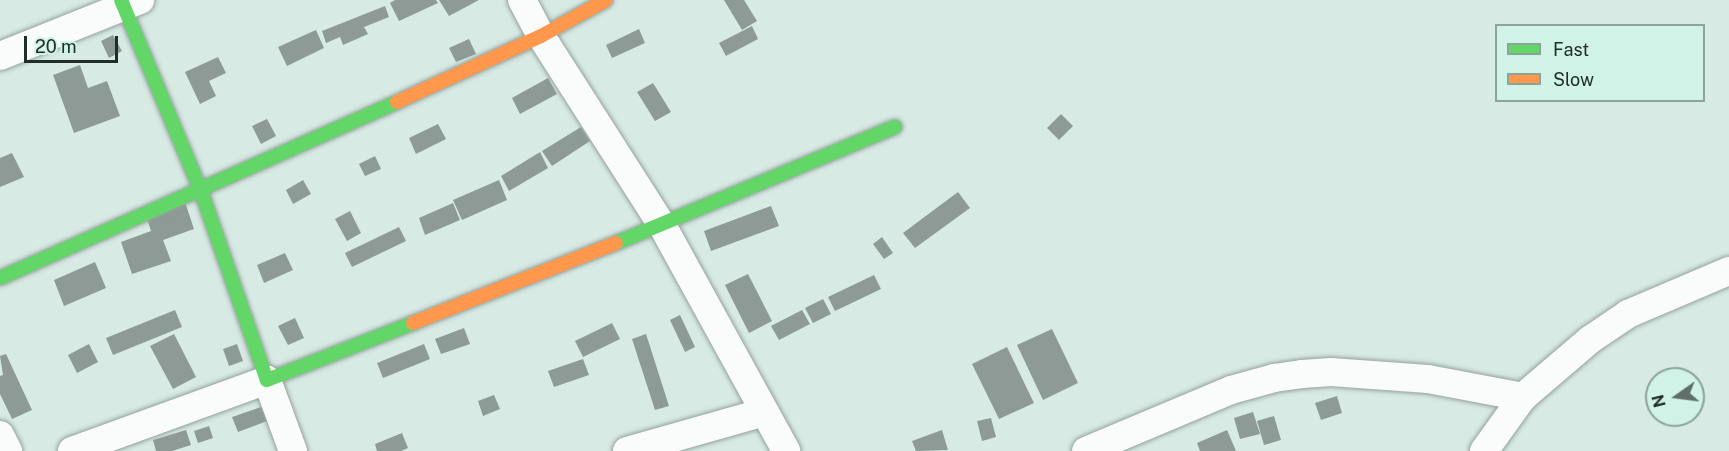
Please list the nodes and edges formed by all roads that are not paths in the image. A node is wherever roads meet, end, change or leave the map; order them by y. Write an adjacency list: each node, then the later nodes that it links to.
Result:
1 (522, 0): 4 (street)
2 (606, 0): 4 (street)
3 (128, 2): 5 (street); 7 (street)
4 (541, 36): 7 (street); 8 (street)
5 (0, 56)
6 (895, 127): 8 (street)
7 (201, 191): 10 (street); 11 (street)
8 (662, 225): 11 (street); 13 (street)
9 (1729, 271): 12 (street)
10 (0, 278)
11 (267, 380): 16 (street); 17 (street)
12 (1522, 398): 20 (street); 21 (street)
13 (765, 412): 18 (street); 19 (street)
14 (0, 435): 15 (street)
15 (9, 451)
16 (72, 451)
17 (293, 451)
18 (627, 451)
19 (786, 451)
20 (1086, 451)
21 (1484, 451)

